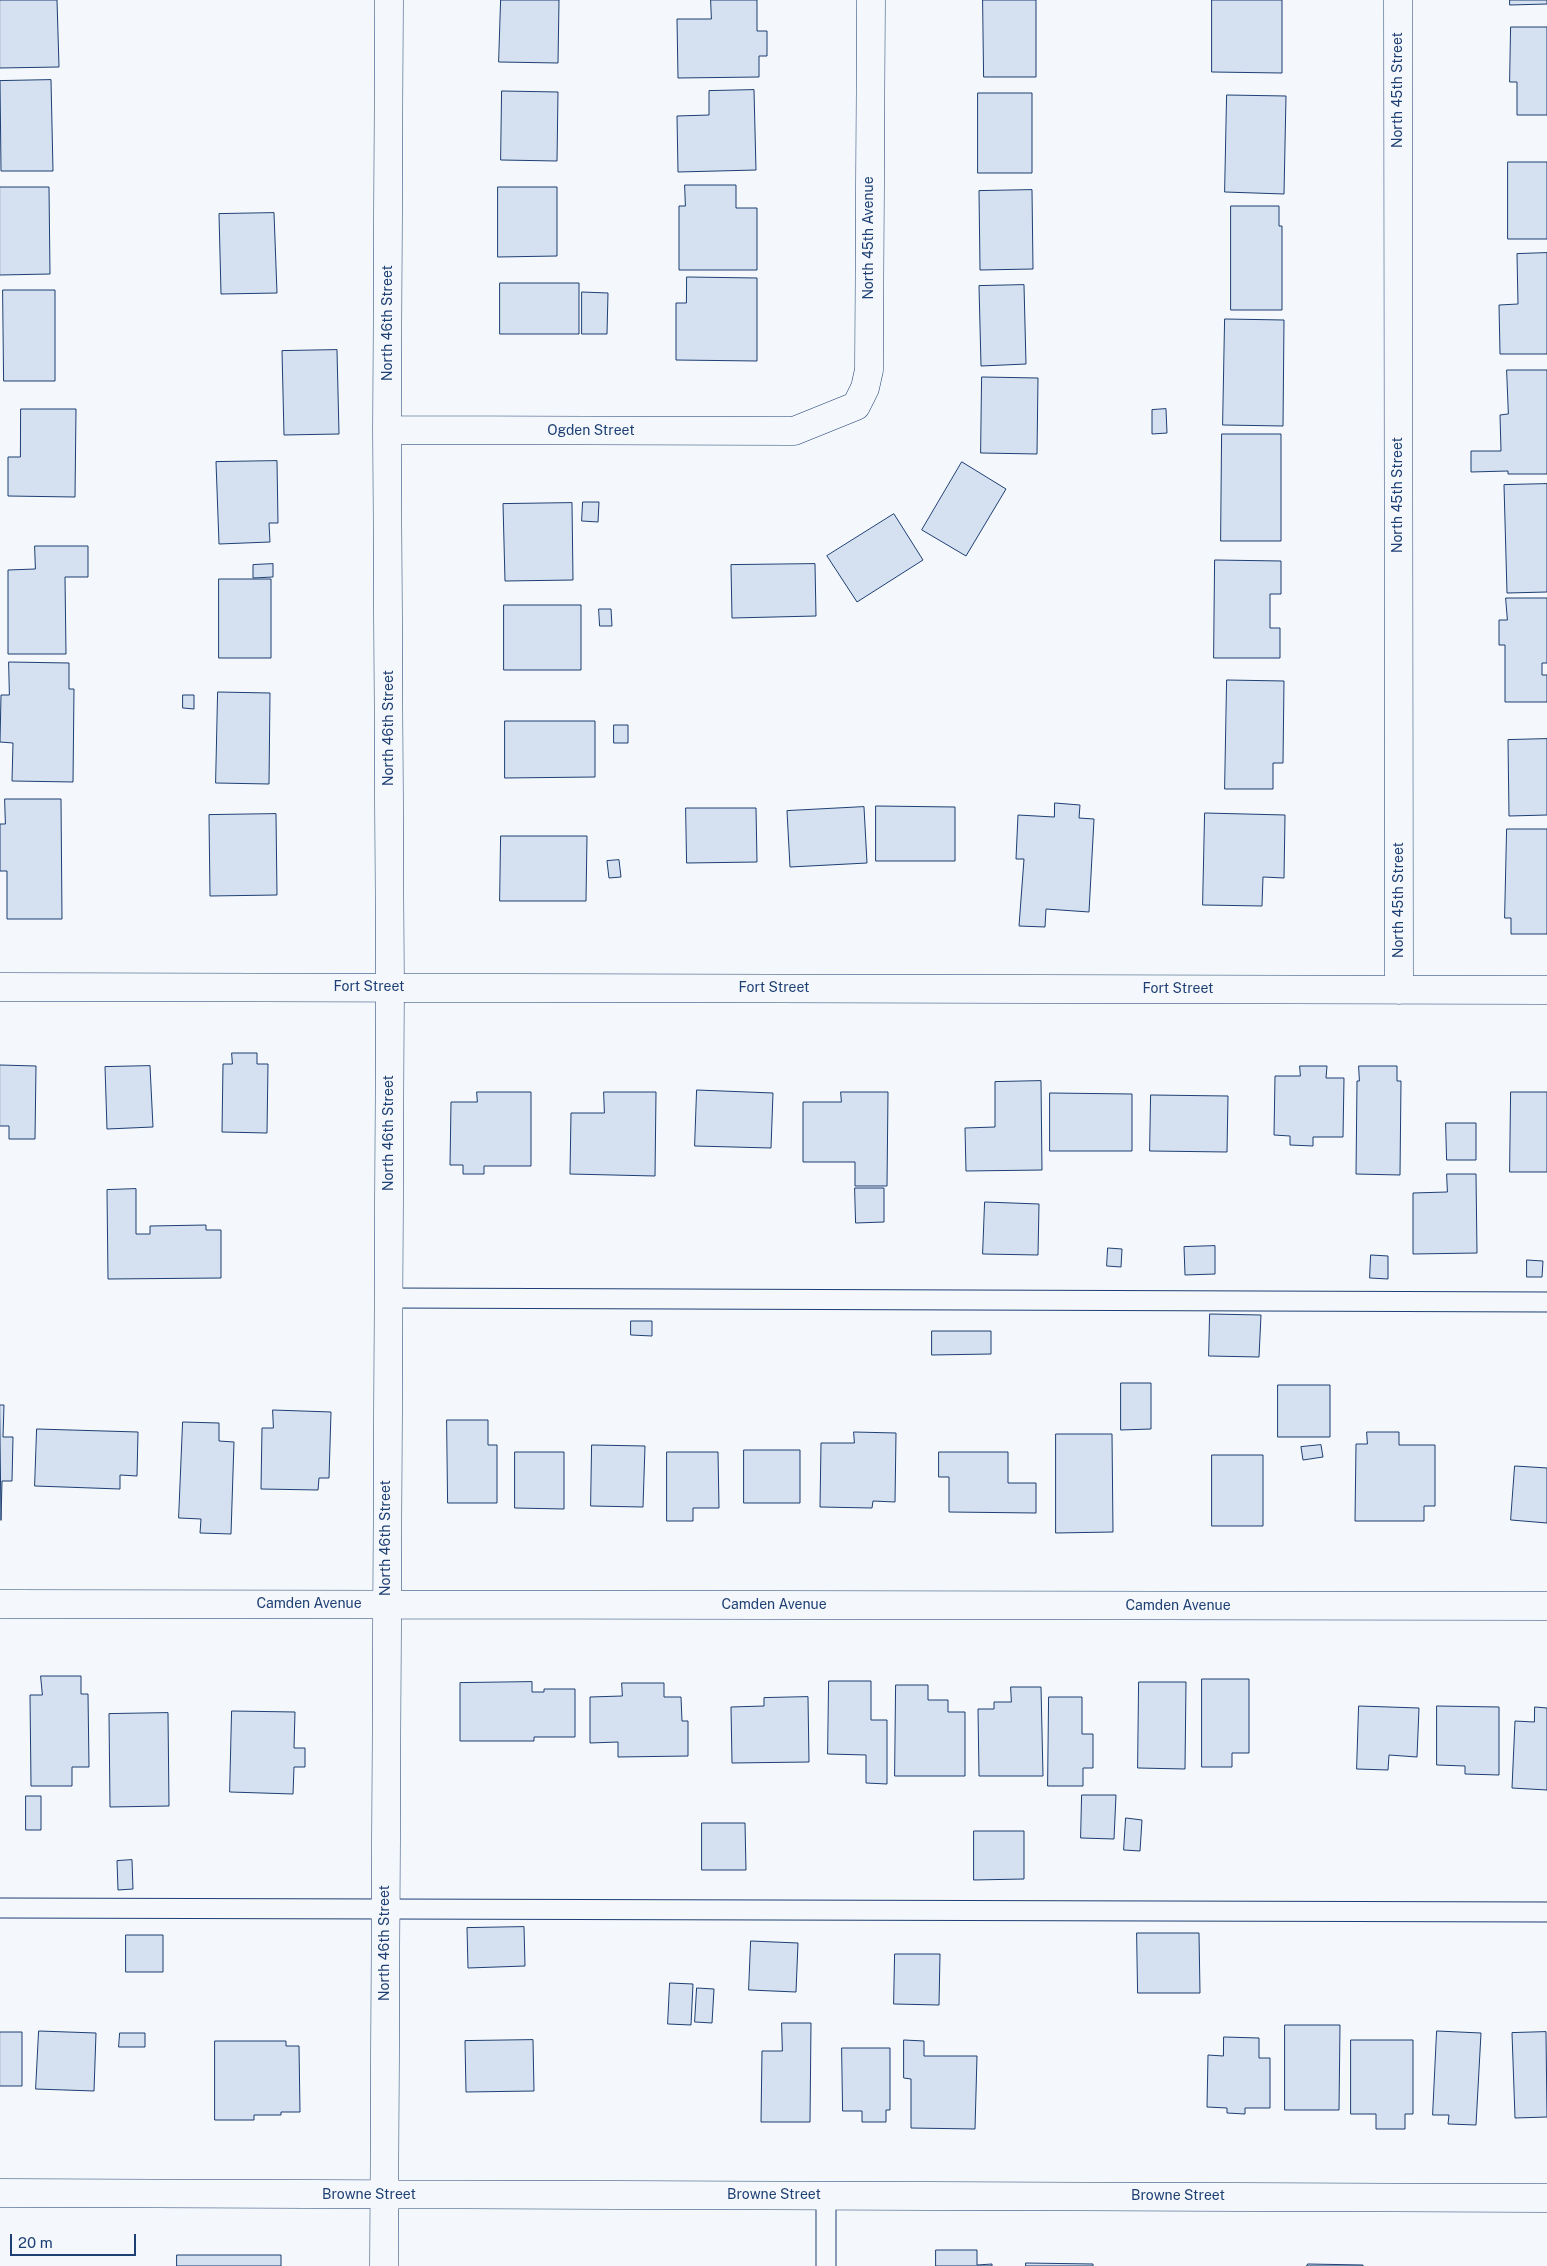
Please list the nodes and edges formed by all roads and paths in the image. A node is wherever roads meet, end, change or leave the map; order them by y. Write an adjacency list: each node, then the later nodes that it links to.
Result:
1 (389, 0): 4 (street, North 46th Street)
2 (870, 0): 5 (street, North 45th Avenue)
3 (1398, 0): 8 (street, North 45th Street)
4 (387, 430): 5 (street, Ogden Street); 7 (street, North 46th Street)
5 (794, 431)
6 (0, 987): 7 (street, Fort Street)
7 (390, 988): 8 (street, Fort Street); 10 (street, North 46th Street)
8 (1399, 990): 9 (street, Fort Street)
9 (1547, 990)
10 (388, 1298): 11 (lane); 13 (street, North 46th Street)
11 (1547, 1302)
12 (0, 1604): 13 (street, Camden Avenue)
13 (386, 1604): 14 (street, Camden Avenue); 16 (street, North 46th Street)
14 (1547, 1606)
15 (0, 1908): 16 (lane)
16 (385, 1910): 17 (lane); 19 (street, North 46th Street)
17 (1547, 1912)
18 (0, 2193): 19 (street, Browne Street)
19 (384, 2195): 20 (street, Browne Street); 22 (street, North 46th Street)
20 (826, 2195): 21 (street, Browne Street); 23 (lane)
21 (1547, 2198)
22 (384, 2266)
23 (826, 2266)

